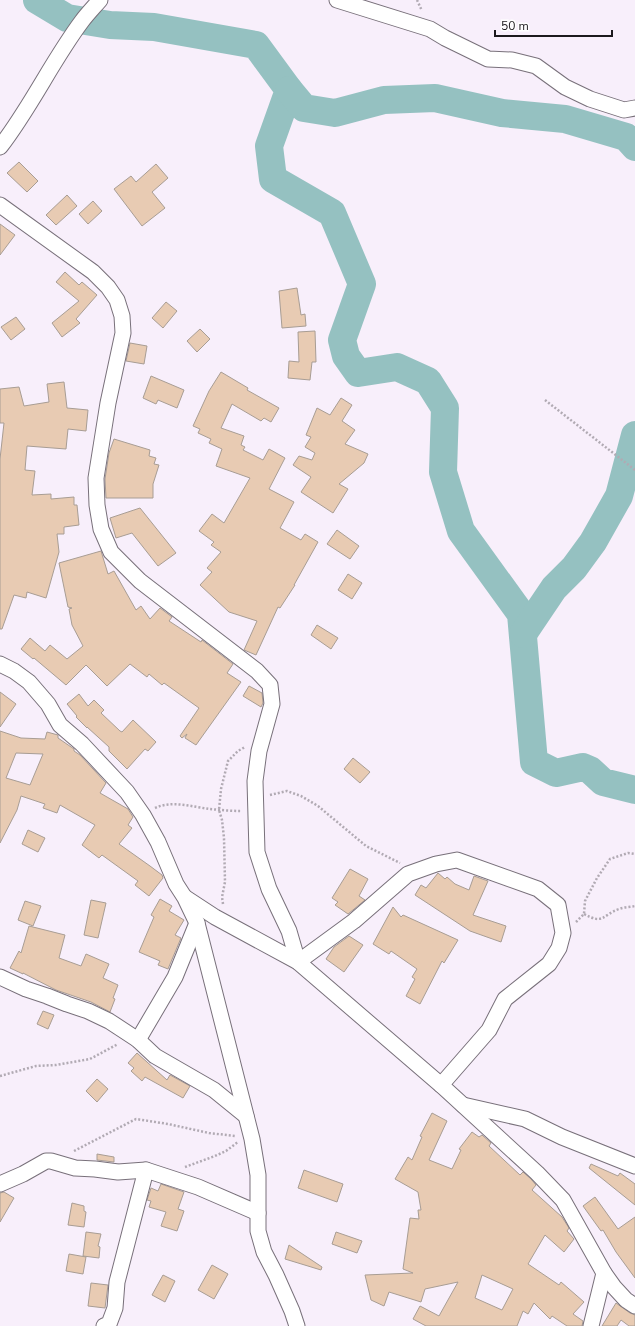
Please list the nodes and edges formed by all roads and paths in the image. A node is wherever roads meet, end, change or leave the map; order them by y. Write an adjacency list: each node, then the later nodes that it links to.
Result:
1 (100, 0): 4 (street)
2 (336, 0): 3 (street)
3 (635, 108)
4 (3, 139)
5 (0, 205): 9 (street)
6 (545, 400): 7 (path)
7 (635, 470)
8 (0, 664): 12 (street)
9 (264, 734): 10 (street); 11 (path)
10 (255, 806): 11 (path); 14 (path); 21 (street)
11 (219, 810): 12 (path); 19 (path)
12 (142, 814): 15 (street)
13 (635, 854): 17 (path)
14 (416, 872): 20 (street); 21 (street)
15 (185, 898): 18 (street); 19 (street)
16 (635, 906): 17 (path)
17 (584, 914): 20 (path)
18 (197, 922): 23 (street); 27 (street)
19 (227, 924): 21 (street)
20 (564, 933): 25 (street)
21 (298, 962): 25 (street)
22 (0, 977): 23 (street)
23 (134, 1038): 24 (path); 27 (street)
24 (0, 1076)
25 (442, 1085): 26 (street)
26 (463, 1105): 30 (street); 35 (street)
27 (246, 1116): 28 (street)
28 (252, 1139): 29 (path); 31 (path); 34 (street)
29 (51, 1161): 32 (street); 33 (street)
30 (635, 1166)
31 (180, 1168)
32 (146, 1170): 34 (street); 37 (street)
33 (0, 1184)
34 (258, 1213): 38 (street)
35 (604, 1272): 36 (street); 39 (street)
36 (635, 1306)
37 (104, 1326)
38 (297, 1326)
39 (591, 1326)

